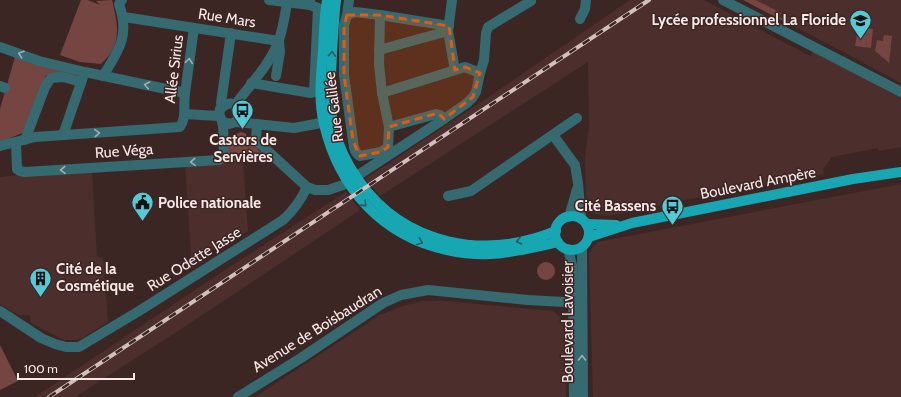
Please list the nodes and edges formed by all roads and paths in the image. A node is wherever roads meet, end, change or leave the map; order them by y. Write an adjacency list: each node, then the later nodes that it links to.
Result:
1 (269, 0): 10 (street)
2 (327, 0): 37 (main road)
3 (336, 0): 37 (main road, one-way to 3)
4 (349, 0): 12 (street, Rue Galilée)
5 (452, 0): 17 (street)
6 (530, 0): 23 (street)
7 (586, 0): 15 (street)
8 (723, 0): 28 (street)
9 (120, 2): 14 (street)
10 (287, 3): 11 (street); 19 (street)
11 (310, 3): 27 (street)
12 (347, 15): 13 (street); 39 (street, Rue Galilée)
13 (380, 15): 17 (street); 21 (street)
14 (124, 17): 16 (street, Rue Mars); 24 (street)
15 (580, 19)
16 (194, 28): 18 (street, Rue Mars); 29 (street, Allée Sirius, one-way to 16)
17 (448, 28): 21 (street); 22 (street)
18 (231, 33): 19 (street, Rue Mars); 33 (street)
19 (279, 41): 25 (street); 27 (street)
20 (0, 47): 26 (street, one-way to 20)
21 (379, 50): 30 (street)
22 (454, 70): 23 (street); 30 (street)
23 (480, 73): 35 (street)
24 (103, 76): 26 (street); 29 (street, one-way to 24)
25 (276, 76)
26 (83, 77): 41 (street); 42 (street)
27 (251, 83): 31 (street)
28 (901, 92)
29 (185, 93): 32 (street, Allée Sirius)
30 (382, 93): 39 (street)
31 (237, 108): 33 (street); 36 (street); 38 (street)
32 (185, 114): 33 (street); 41 (street, one-way to 32)
33 (221, 115): 36 (street); 42 (street, Rue Véga, one-way to 42)
34 (577, 118): 40 (street)
35 (444, 119): 39 (street); 46 (street)
36 (236, 122): 38 (street)
37 (328, 122): 38 (street); 49 (main road)
38 (257, 124): 46 (street)
39 (389, 127)
40 (553, 135): 45 (street); 47 (street)
41 (63, 136): 42 (street)
42 (21, 141): 43 (street)
43 (0, 146)
44 (901, 172): 51 (main road, Boulevard Ampère)
45 (578, 184): 48 (street); 50 (street)
46 (307, 188): 58 (street, Rue Odette Jasse)
47 (448, 196)
48 (569, 217): 50 (main road); 52 (main road)
49 (389, 220): 52 (main road, one-way to 49); 54 (main road, one-way to 54)
50 (584, 221): 51 (main road, Boulevard Ampère); 53 (main road)
51 (622, 226): 53 (main road, Boulevard Ampère)
52 (556, 231): 54 (main road)
53 (589, 237): 55 (main road)
54 (558, 242): 56 (main road)
55 (582, 247): 56 (main road); 57 (street, Boulevard Lavoisier)
56 (568, 250): 57 (street, Boulevard Lavoisier)
57 (577, 303): 59 (street, Avenue de Boisbaudran); 60 (street, Boulevard Lavoisier); 61 (street, Boulevard Lavoisier, one-way to 57)
58 (0, 311)
59 (238, 397)
60 (574, 397)
61 (583, 397)

